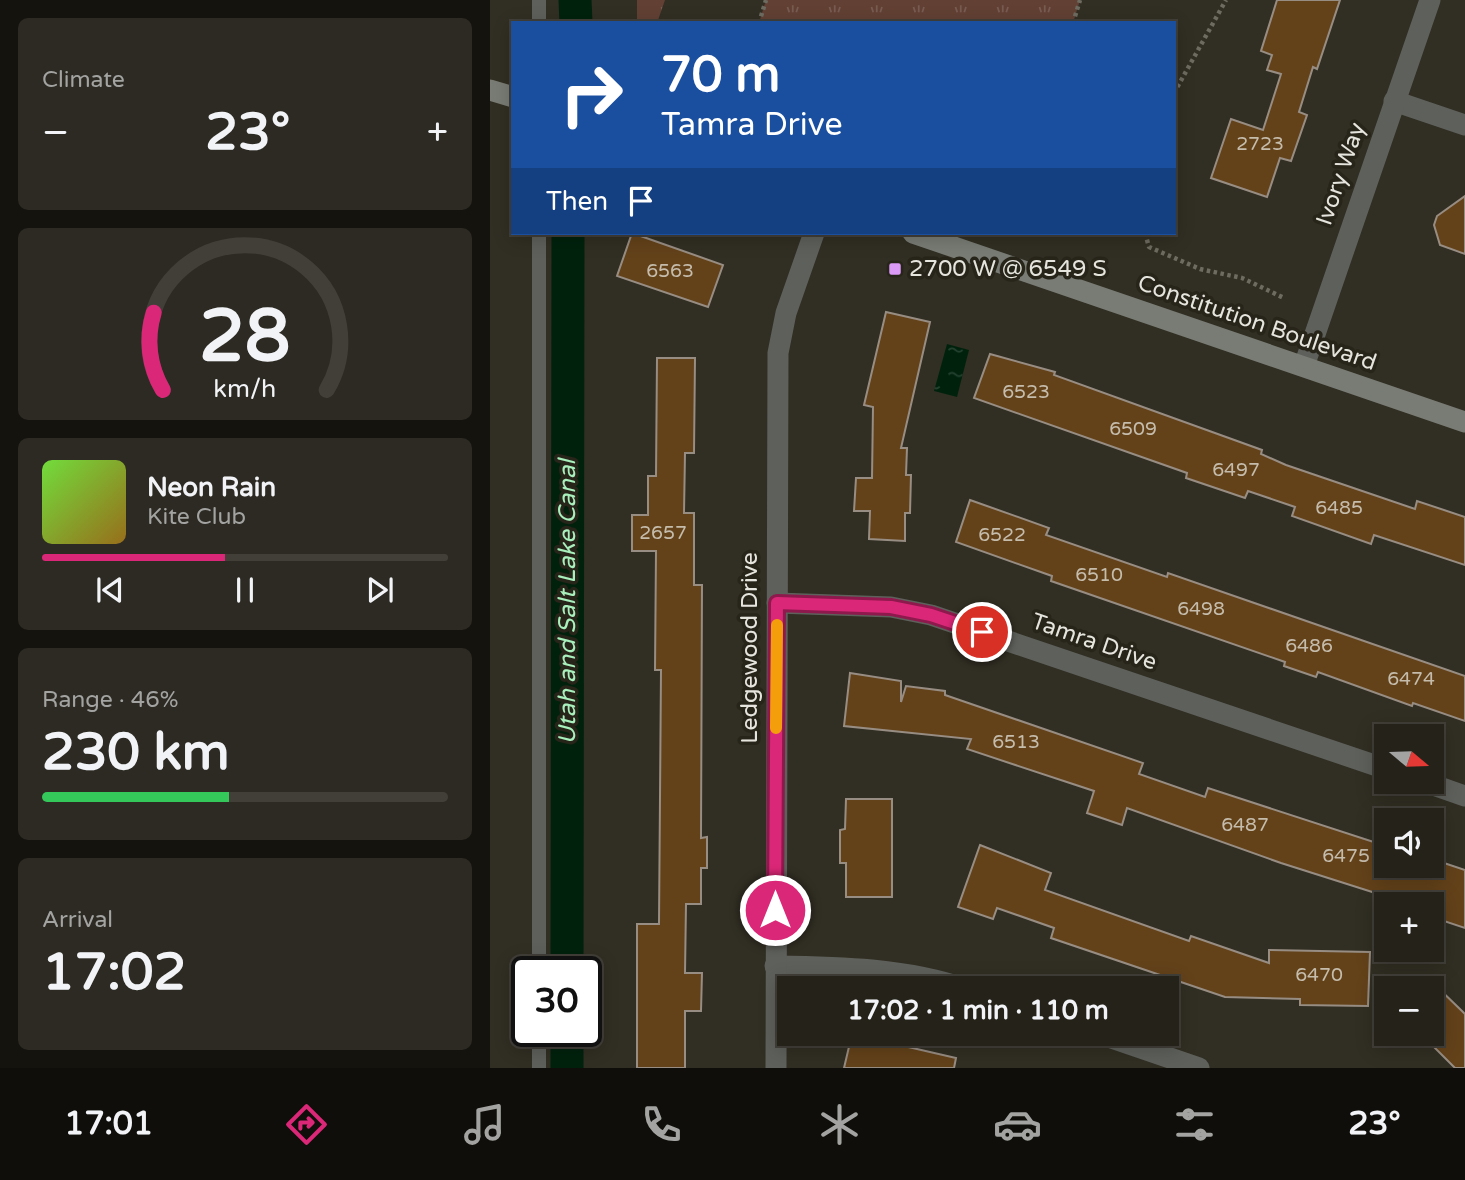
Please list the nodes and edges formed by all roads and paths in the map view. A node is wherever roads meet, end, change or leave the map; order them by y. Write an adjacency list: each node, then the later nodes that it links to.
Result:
1 (539, 0): 6 (lane)
2 (766, 0): 7 (path)
3 (1080, 0): 8 (path)
4 (1226, 0): 9 (path)
5 (1430, 0): 12 (street, Ivory Way)
6 (539, 21)
7 (760, 21)
8 (1074, 21)
9 (1176, 89)
10 (490, 90): 11 (main road)
11 (511, 96)
12 (1394, 101): 13 (street); 19 (street, Ivory Way)
13 (1465, 125)
14 (539, 235): 25 (lane)
15 (813, 235): 21 (street, Ledgewood Drive)
16 (919, 235): 19 (main road, Constitution Boulevard)
17 (1146, 235): 18 (path)
18 (1284, 298)
19 (1304, 366): 20 (main road, Constitution Boulevard)
20 (1465, 422)
21 (777, 603): 22 (street, Tamra Drive); 26 (street, Ledgewood Drive)
22 (1374, 765)
23 (1444, 789): 24 (street)
24 (1465, 796)
25 (539, 956)
26 (775, 965): 27 (street); 31 (street, Ledgewood Drive)
27 (930, 976)
28 (1135, 1046): 32 (street)
29 (539, 1047): 30 (lane)
30 (539, 1068)
31 (776, 1068)
32 (1199, 1068)

